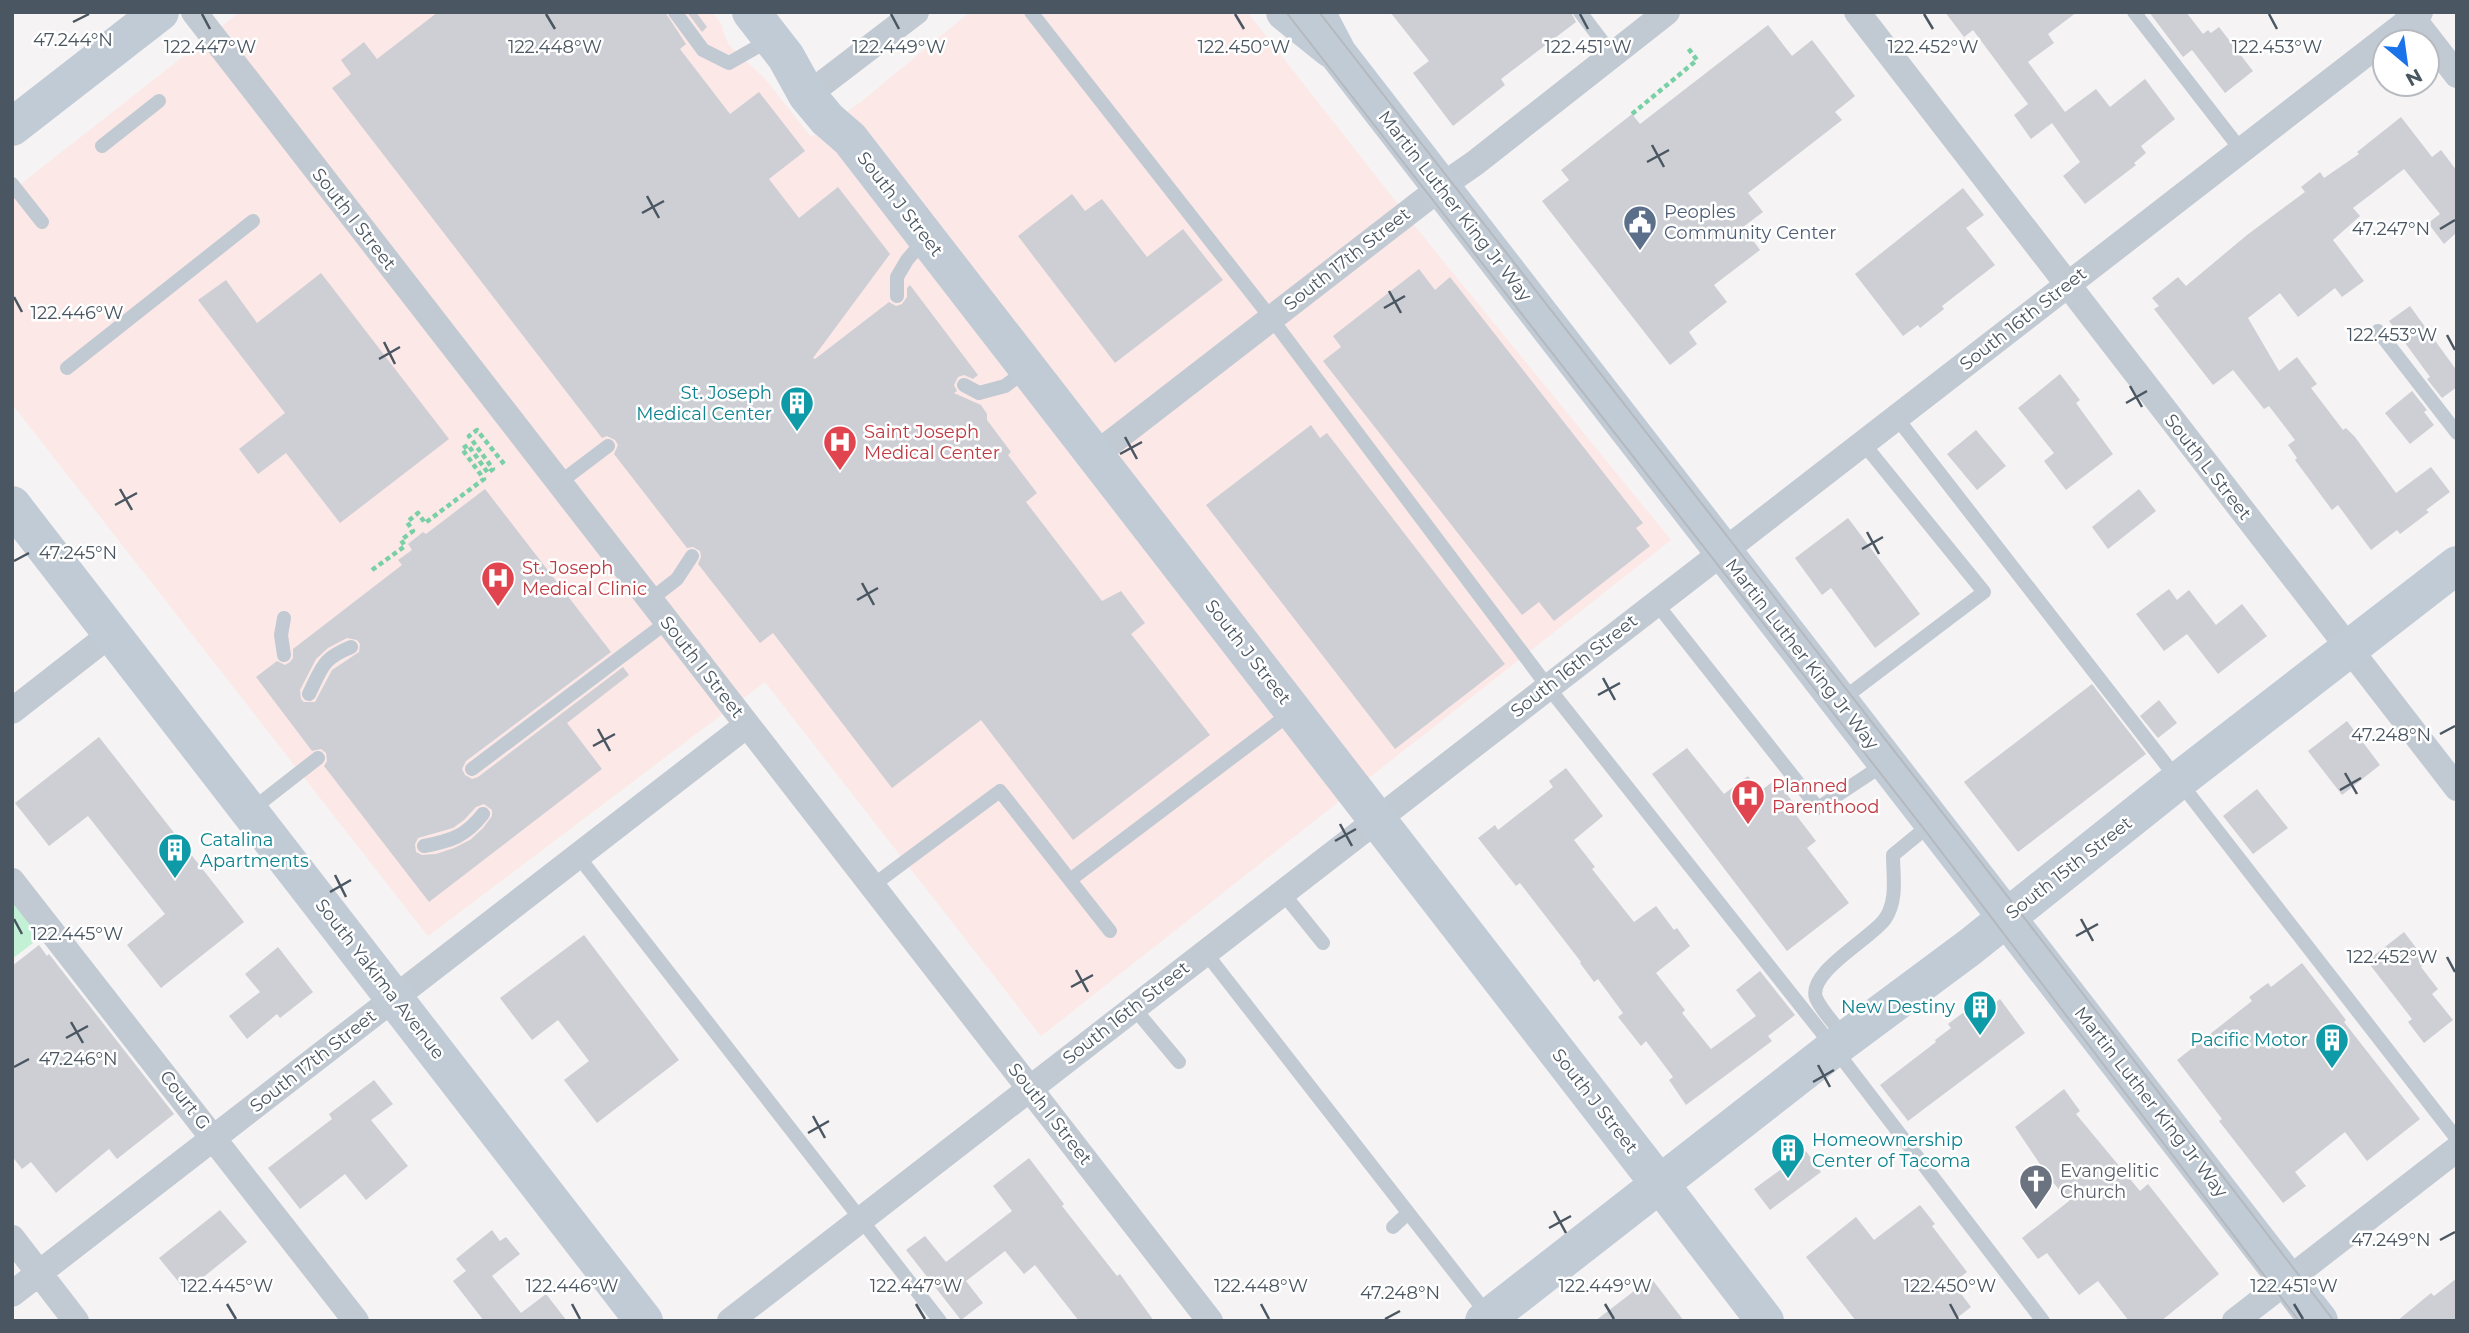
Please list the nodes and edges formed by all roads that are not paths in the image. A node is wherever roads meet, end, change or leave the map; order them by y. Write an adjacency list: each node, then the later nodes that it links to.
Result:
1 (160, 12): 19 (main road)
2 (194, 12): 40 (street, South I Street)
3 (675, 12): 13 (lane)
4 (916, 12): 17 (street)
5 (1031, 12): 30 (lane)
6 (1285, 12): 14 (main road, Martin Luther King Jr Way)
7 (1316, 12): 14 (main road, Martin Luther King Jr Way)
8 (1580, 12): 15 (lane)
9 (1667, 12): 15 (street, South 17th Street)
10 (1857, 12): 28 (street, South L Street)
11 (2134, 12): 22 (lane)
12 (2413, 14): 16 (street); 22 (street, South 16th Street)
13 (770, 36): 17 (main road); 20 (main road)
14 (1338, 54): 24 (main road, Martin Luther King Jr Way)
15 (1612, 54): 24 (street, South 17th Street)
16 (2457, 75)
17 (818, 87): 20 (main road)
18 (159, 101): 21 (lane)
19 (12, 127)
20 (848, 137): 27 (main road, South J Street)
21 (102, 146)
22 (2241, 150): 28 (street, South 16th Street)
23 (12, 184): 26 (lane)
24 (1440, 188): 30 (street, South 17th Street); 42 (main road, Martin Luther King Jr Way)
25 (253, 221): 32 (lane)
26 (42, 222)
27 (926, 238): 29 (lane); 33 (main road, South J Street)
28 (2067, 284): 35 (street, South 16th Street); 51 (street, South L Street)
29 (897, 296)
30 (1271, 318): 39 (street, South 17th Street); 53 (lane)
31 (2378, 331): 36 (lane)
32 (67, 368)
33 (1028, 369): 34 (lane); 39 (main road, South J Street)
34 (964, 385)
35 (1896, 417): 37 (street, South 16th Street); 62 (lane)
36 (2457, 433)
37 (1863, 443): 42 (street, South 16th Street); 55 (lane)
38 (608, 446): 40 (lane)
39 (1095, 455): 57 (main road, South J Street)
40 (559, 483): 45 (street, South I Street)
41 (12, 505): 49 (main road, South Yakima Avenue)
42 (1723, 552): 46 (street, South 16th Street); 55 (main road, Martin Luther King Jr Way)
43 (692, 556): 45 (lane)
44 (2457, 565): 51 (main road, South 15th Street)
45 (650, 600): 48 (street, South I Street)
46 (1656, 603): 53 (street, South 16th Street); 60 (lane)
47 (284, 618): 52 (lane)
48 (667, 622): 58 (street, South I Street); 61 (lane)
49 (112, 634): 56 (street); 64 (main road, South Yakima Avenue)
50 (351, 648): 54 (lane)
51 (2348, 649): 62 (main road, South 15th Street); 63 (street, South L Street)
52 (284, 655)
53 (1548, 687): 66 (street, South 16th Street); 80 (lane)
54 (309, 694)
55 (1839, 702): 60 (main road, Martin Luther King Jr Way)
56 (12, 711)
57 (1293, 711): 66 (main road, South J Street); 70 (lane)
58 (747, 725): 69 (street, South 17th Street); 72 (street, South I Street)
59 (318, 758): 64 (lane)
60 (1887, 763): 67 (main road, Martin Luther King Jr Way)
61 (472, 769)
62 (2178, 781): 74 (main road, South 15th Street); 84 (lane)
63 (2457, 788)
64 (250, 811): 78 (main road, South Yakima Avenue)
65 (483, 814): 68 (lane)
66 (1377, 819): 73 (street, South 16th Street); 86 (main road, South J Street)
67 (1933, 822): 74 (main road, Martin Luther King Jr Way); 80 (lane)
68 (424, 846)
69 (578, 856): 78 (street, South 17th Street); 88 (lane)
70 (1070, 880): 72 (lane); 75 (lane)
71 (12, 881): 83 (street, Court G)
72 (873, 886): 82 (street, South I Street)
73 (1282, 892): 76 (lane); 77 (street, South 16th Street)
74 (2007, 917): 80 (main road, South 15th Street); 92 (main road, Martin Luther King Jr Way)
75 (1110, 931)
76 (1323, 943)
77 (1205, 952): 79 (street, South 16th Street); 87 (lane)
78 (395, 998): 83 (street, South 17th Street); 97 (main road, South Yakima Avenue)
79 (1133, 1007): 81 (lane); 82 (street, South 16th Street)
80 (1840, 1044): 86 (main road, South 15th Street); 102 (lane)
81 (1179, 1062)
82 (1029, 1088): 88 (street, South 16th Street); 100 (street, South I Street)
83 (214, 1137): 91 (street, South 17th Street); 96 (street, Court G)
84 (2457, 1139)
85 (2457, 1149): 92 (street)
86 (1657, 1180): 94 (main road, South 15th Street); 101 (main road, South J Street)
87 (1408, 1213): 89 (lane); 94 (lane)
88 (860, 1219): 98 (street, South 16th Street); 99 (lane)
89 (1393, 1227)
90 (12, 1238): 91 (street)
91 (39, 1273): 93 (street, South 17th Street); 95 (street)
92 (2287, 1280): 103 (street); 104 (main road, Martin Luther King Jr Way)
93 (12, 1294)
94 (1488, 1319)
95 (76, 1321)
96 (356, 1321)
97 (644, 1321)
98 (730, 1321)
99 (940, 1321)
100 (1210, 1321)
101 (1765, 1321)
102 (2043, 1321)
103 (2235, 1321)
104 (2319, 1321)

